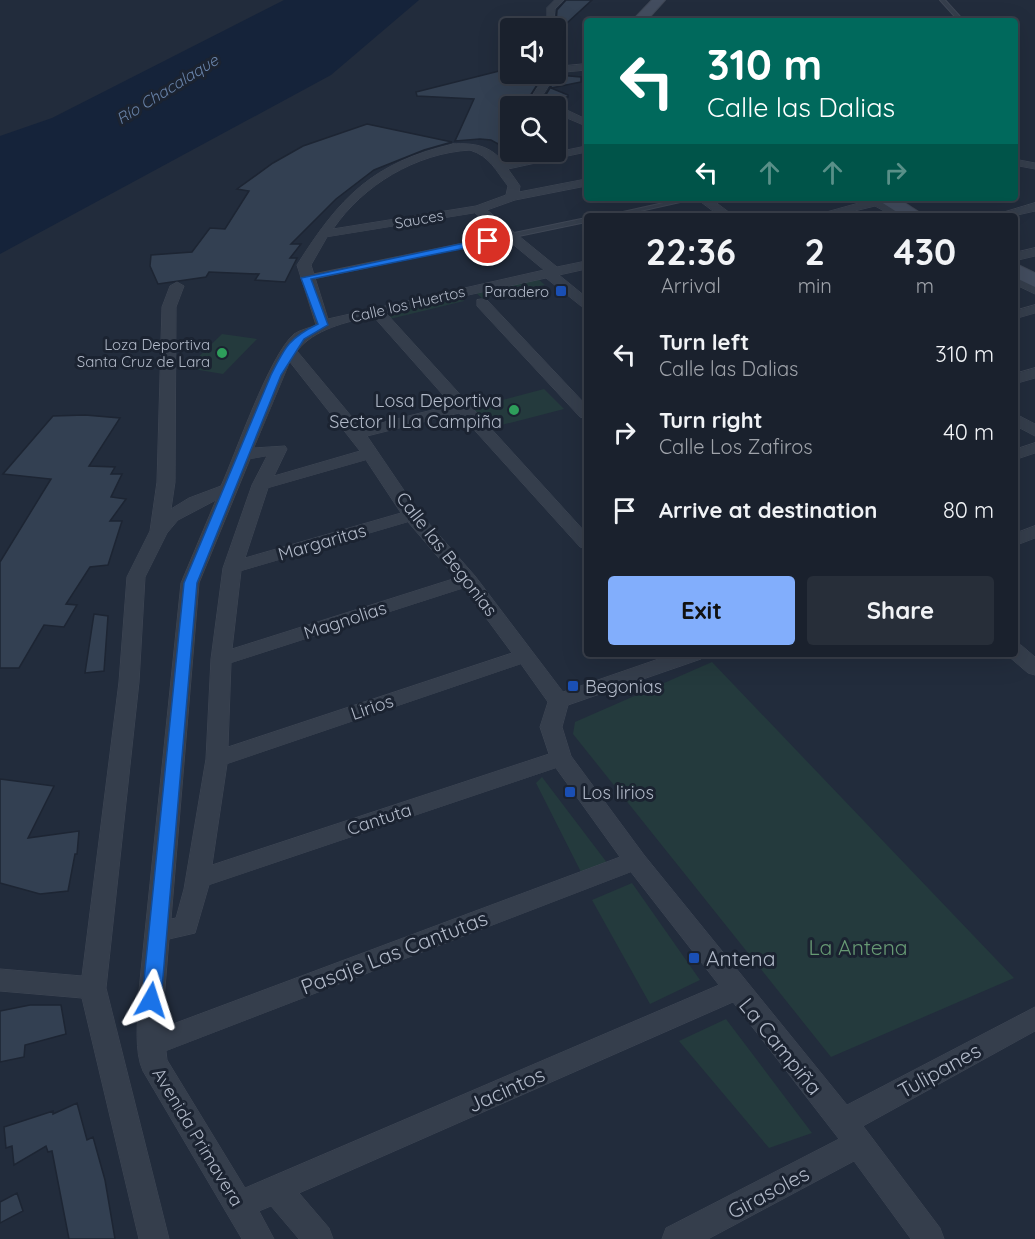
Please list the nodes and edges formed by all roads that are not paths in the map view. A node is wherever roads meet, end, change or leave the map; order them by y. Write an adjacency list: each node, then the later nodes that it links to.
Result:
1 (560, 0): 4 (street)
2 (659, 0): 5 (street)
3 (942, 0): 6 (lane)
4 (550, 18)
5 (642, 18)
6 (959, 18)
7 (584, 67): 8 (street)
8 (566, 69)
9 (566, 114): 10 (street)
10 (584, 121)
11 (584, 149): 14 (street)
12 (1018, 163): 13 (street)
13 (1033, 165): 15 (street)
14 (501, 167): 17 (street); 32 (street)
15 (1018, 168)
16 (584, 183): 17 (street, Sauces)
17 (513, 197): 24 (street, Sauces)
18 (687, 201): 25 (lane)
19 (707, 201): 26 (street)
20 (874, 201): 27 (street)
21 (883, 201): 28 (street)
22 (885, 201): 29 (street)
23 (1035, 207): 30 (street)
24 (478, 209): 32 (street, Sauces); 33 (street)
25 (624, 213)
26 (724, 213)
27 (829, 213)
28 (898, 213)
29 (910, 213)
30 (1009, 213)
31 (584, 220): 33 (lane)
32 (325, 234): 39 (street)
33 (510, 236): 38 (street); 39 (lane)
34 (1035, 252): 35 (street)
35 (1018, 256)
36 (584, 265): 38 (street, Calle los Huertos)
37 (1018, 271): 41 (street)
38 (551, 272): 44 (street); 47 (street, Calle los Huertos)
39 (306, 278): 49 (street)
40 (1018, 280): 43 (street)
41 (1035, 281)
42 (177, 286): 65 (street)
43 (1035, 290)
44 (584, 301)
45 (482, 303): 54 (street)
46 (1035, 309): 48 (street)
47 (376, 311): 49 (street, Calle los Huertos); 53 (street)
48 (1018, 314)
49 (323, 325): 50 (street, Calle los Huertos)
50 (294, 344): 57 (street, Calle las Begonias); 61 (street, Avenida Primavera)
51 (1035, 373): 52 (street)
52 (1018, 378)
53 (463, 407): 57 (street); 68 (street)
54 (584, 412)
55 (1018, 420): 56 (street)
56 (1035, 431)
57 (357, 434): 59 (street, Calle las Begonias)
58 (1035, 448): 60 (street)
59 (372, 453): 62 (street); 64 (street, Calle las Begonias)
60 (1018, 454)
61 (242, 455): 62 (street); 63 (street, Avenida Primavera)
62 (261, 485): 69 (street)
63 (227, 490): 65 (street); 81 (street, Avenida Primavera)
64 (412, 515): 69 (street, Margaritas); 70 (street, Calle las Begonias)
65 (159, 531): 83 (street)
66 (1035, 531): 67 (street)
67 (1018, 539)
68 (584, 541)
69 (232, 568): 74 (street)
70 (468, 580): 72 (street, Calle las Begonias); 74 (street, Magnolias)
71 (1018, 653): 75 (street)
72 (527, 655): 76 (street, Calle las Begonias); 78 (street, Lirios)
73 (684, 657): 76 (street)
74 (221, 659): 78 (street)
75 (1035, 668)
76 (560, 701): 77 (street, La Campiña)
77 (561, 758): 79 (street, La Campiña); 80 (street, Cantuta)
78 (217, 759): 80 (street)
79 (636, 861): 84 (street, La Campiña); 86 (street, Pasaje Las Cantutas)
80 (198, 879): 81 (street)
81 (159, 931): 86 (street, Avenida Primavera)
82 (0, 980): 83 (street)
83 (93, 988): 90 (street)
84 (736, 989): 87 (street, La Campiña); 88 (street, Jacintos)
85 (1035, 1018): 87 (street, Tulipanes)
86 (152, 1044): 89 (street, Avenida Primavera)
87 (850, 1133): 93 (street, Girasoles); 94 (street, La Campiña)
88 (276, 1189): 89 (street, Jacintos); 92 (street)
89 (239, 1205): 91 (street, Avenida Primavera)
90 (154, 1239)
91 (259, 1239)
92 (318, 1239)
93 (677, 1239)
94 (929, 1239)

